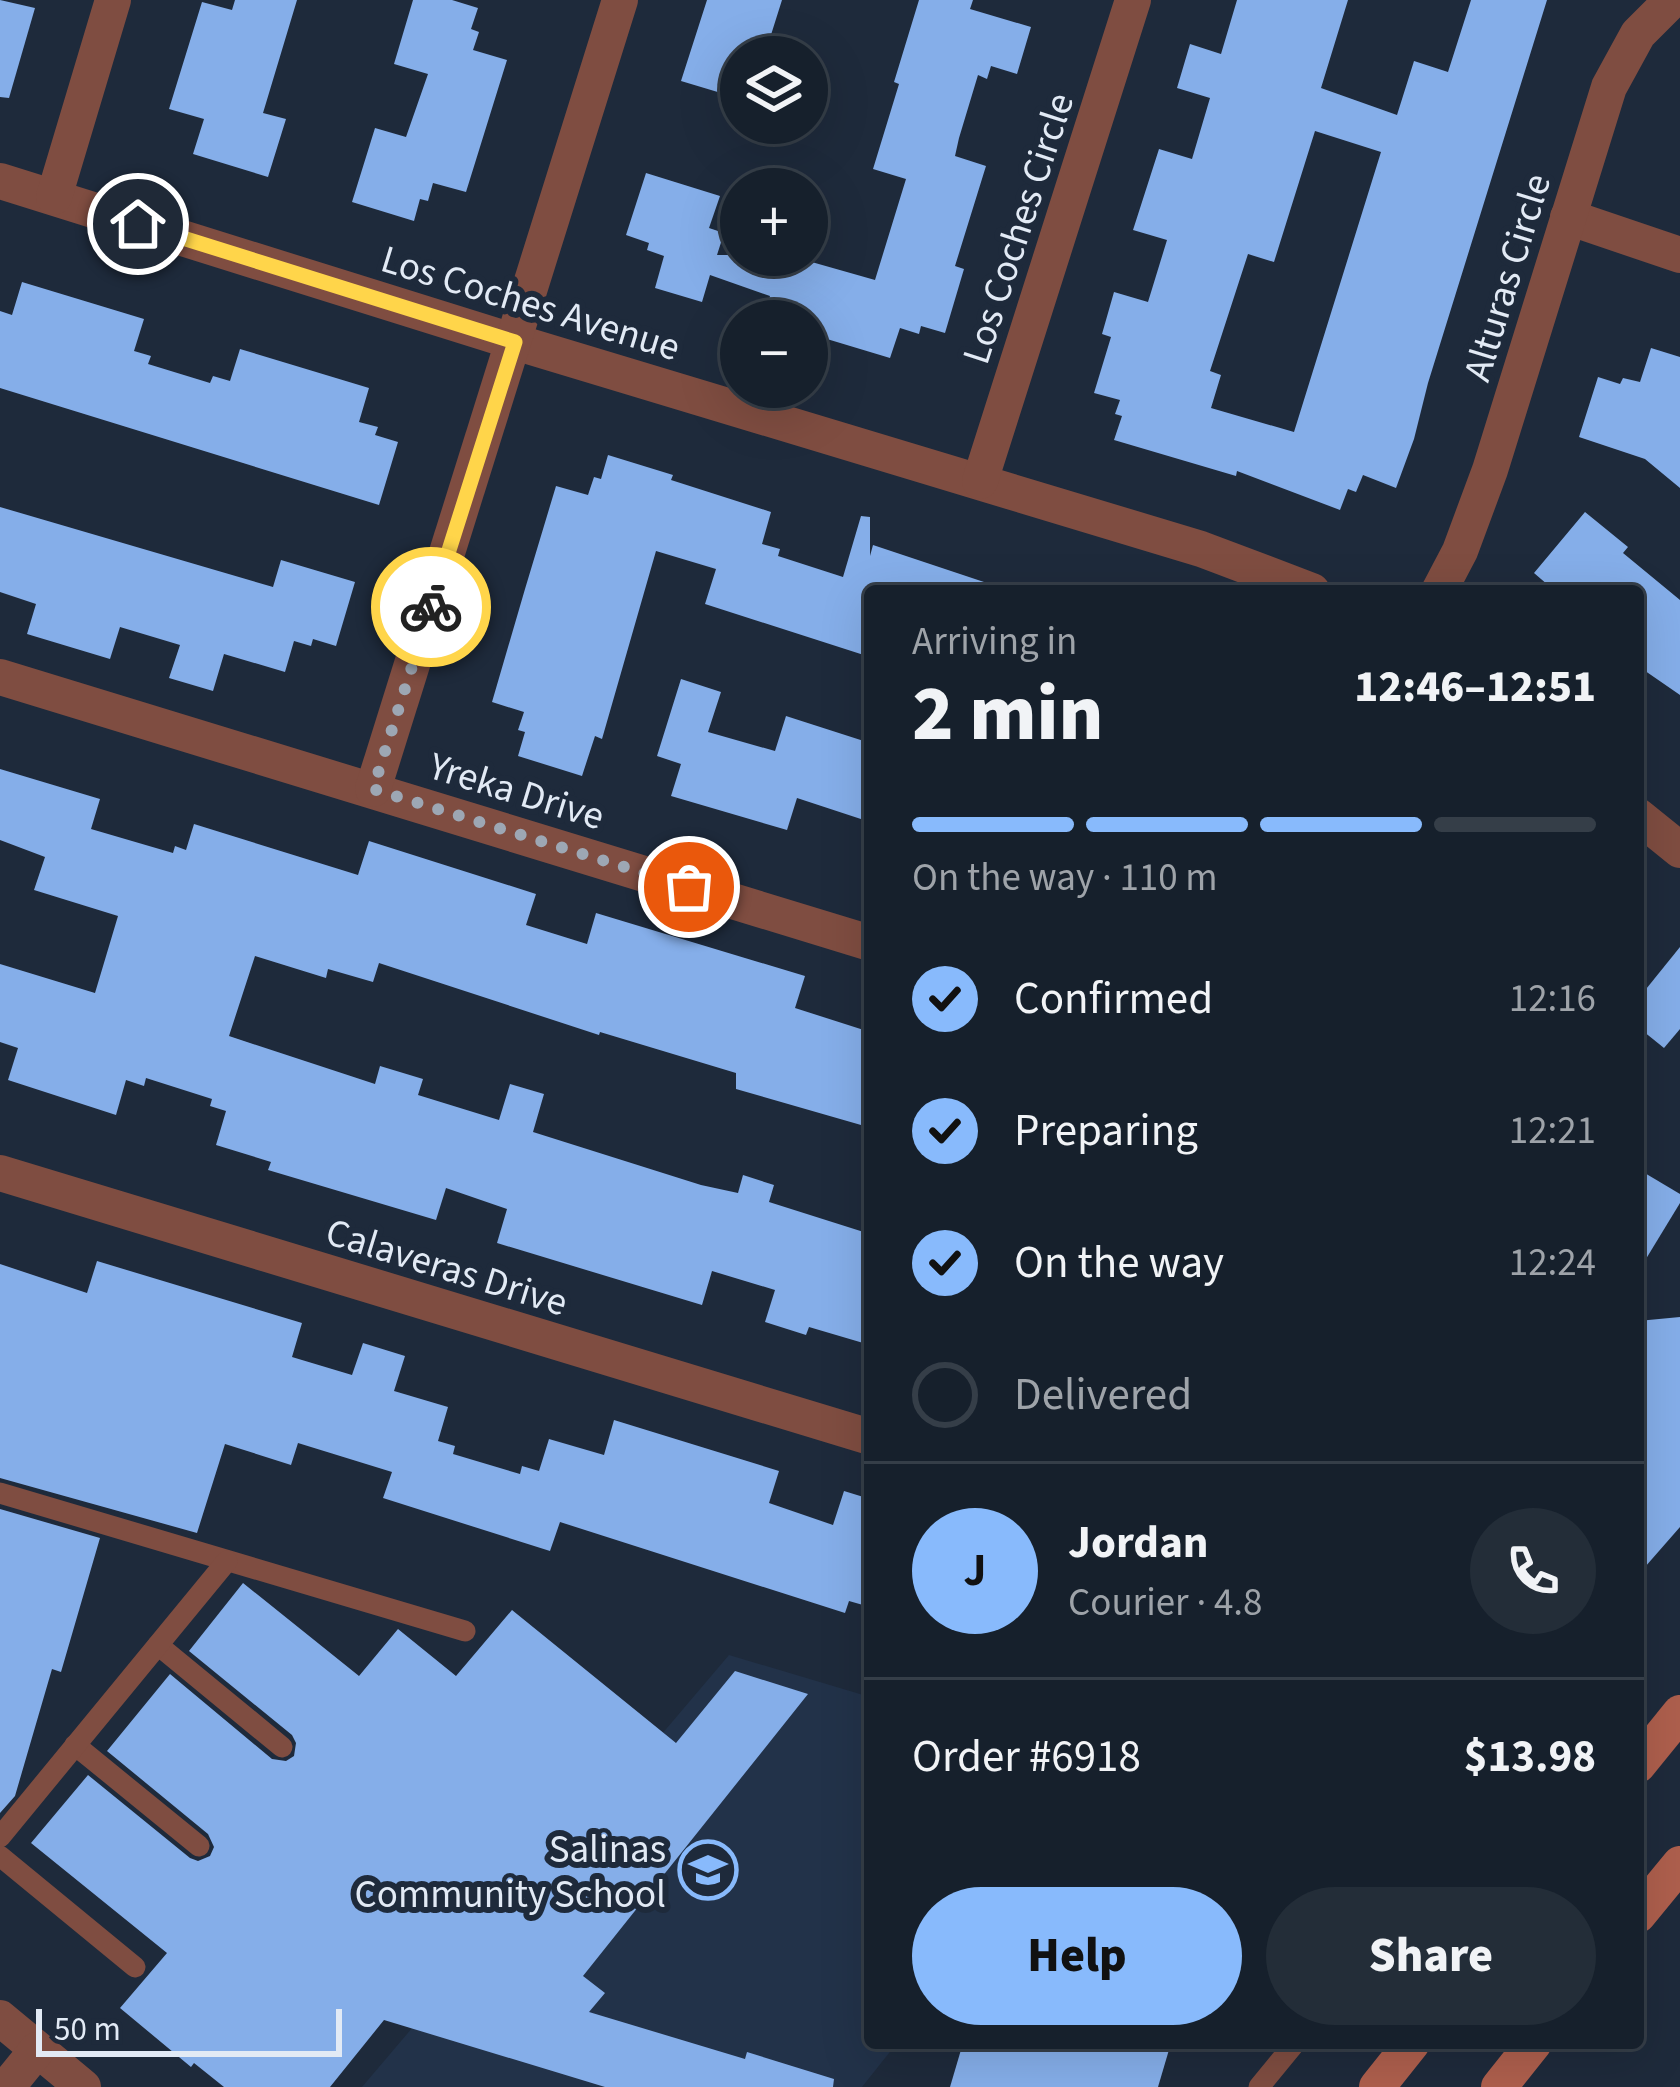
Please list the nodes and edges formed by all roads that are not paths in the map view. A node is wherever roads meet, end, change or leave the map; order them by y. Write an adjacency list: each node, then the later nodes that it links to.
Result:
1 (113, 0): 6 (street)
2 (620, 0): 9 (street)
3 (1133, 0): 10 (street, Los Coches Circle)
4 (1672, 0): 7 (street, Alturas Circle)
5 (0, 181): 6 (street, Los Coches Avenue)
6 (54, 197): 9 (street, Los Coches Avenue)
7 (1568, 218): 8 (street); 12 (street, Alturas Circle)
8 (1680, 255)
9 (515, 342): 10 (street, Los Coches Avenue); 14 (street)
10 (980, 481): 11 (street, Los Coches Avenue)
11 (1297, 585)
12 (1442, 585)
13 (0, 677): 14 (street, Yreka Drive)
14 (373, 789): 17 (street, Yreka Drive)
15 (1644, 821): 16 (street)
16 (1680, 850)
17 (864, 941)
18 (0, 1174): 19 (street, Calaveras Drive)
19 (864, 1435)
20 (0, 1493): 21 (lane)
21 (227, 1562): 22 (lane); 23 (lane)
22 (465, 1631)
23 (158, 1645): 25 (lane); 26 (lane)
24 (1680, 1713): 27 (main road)
25 (76, 1745): 28 (lane); 29 (lane)
26 (282, 1747)
27 (1644, 1758)
28 (0, 1837)
29 (200, 1846)
30 (0, 1856): 33 (lane)
31 (1680, 1864): 32 (main road)
32 (1644, 1909)
33 (135, 1966)
34 (0, 2018): 38 (street)
35 (1290, 2049): 41 (lane)
36 (1407, 2049): 42 (main road)
37 (1529, 2049): 43 (main road)
38 (37, 2050): 39 (street); 40 (street)
39 (7, 2087)
40 (82, 2087)
41 (1259, 2087)
42 (1377, 2087)
43 (1499, 2087)

